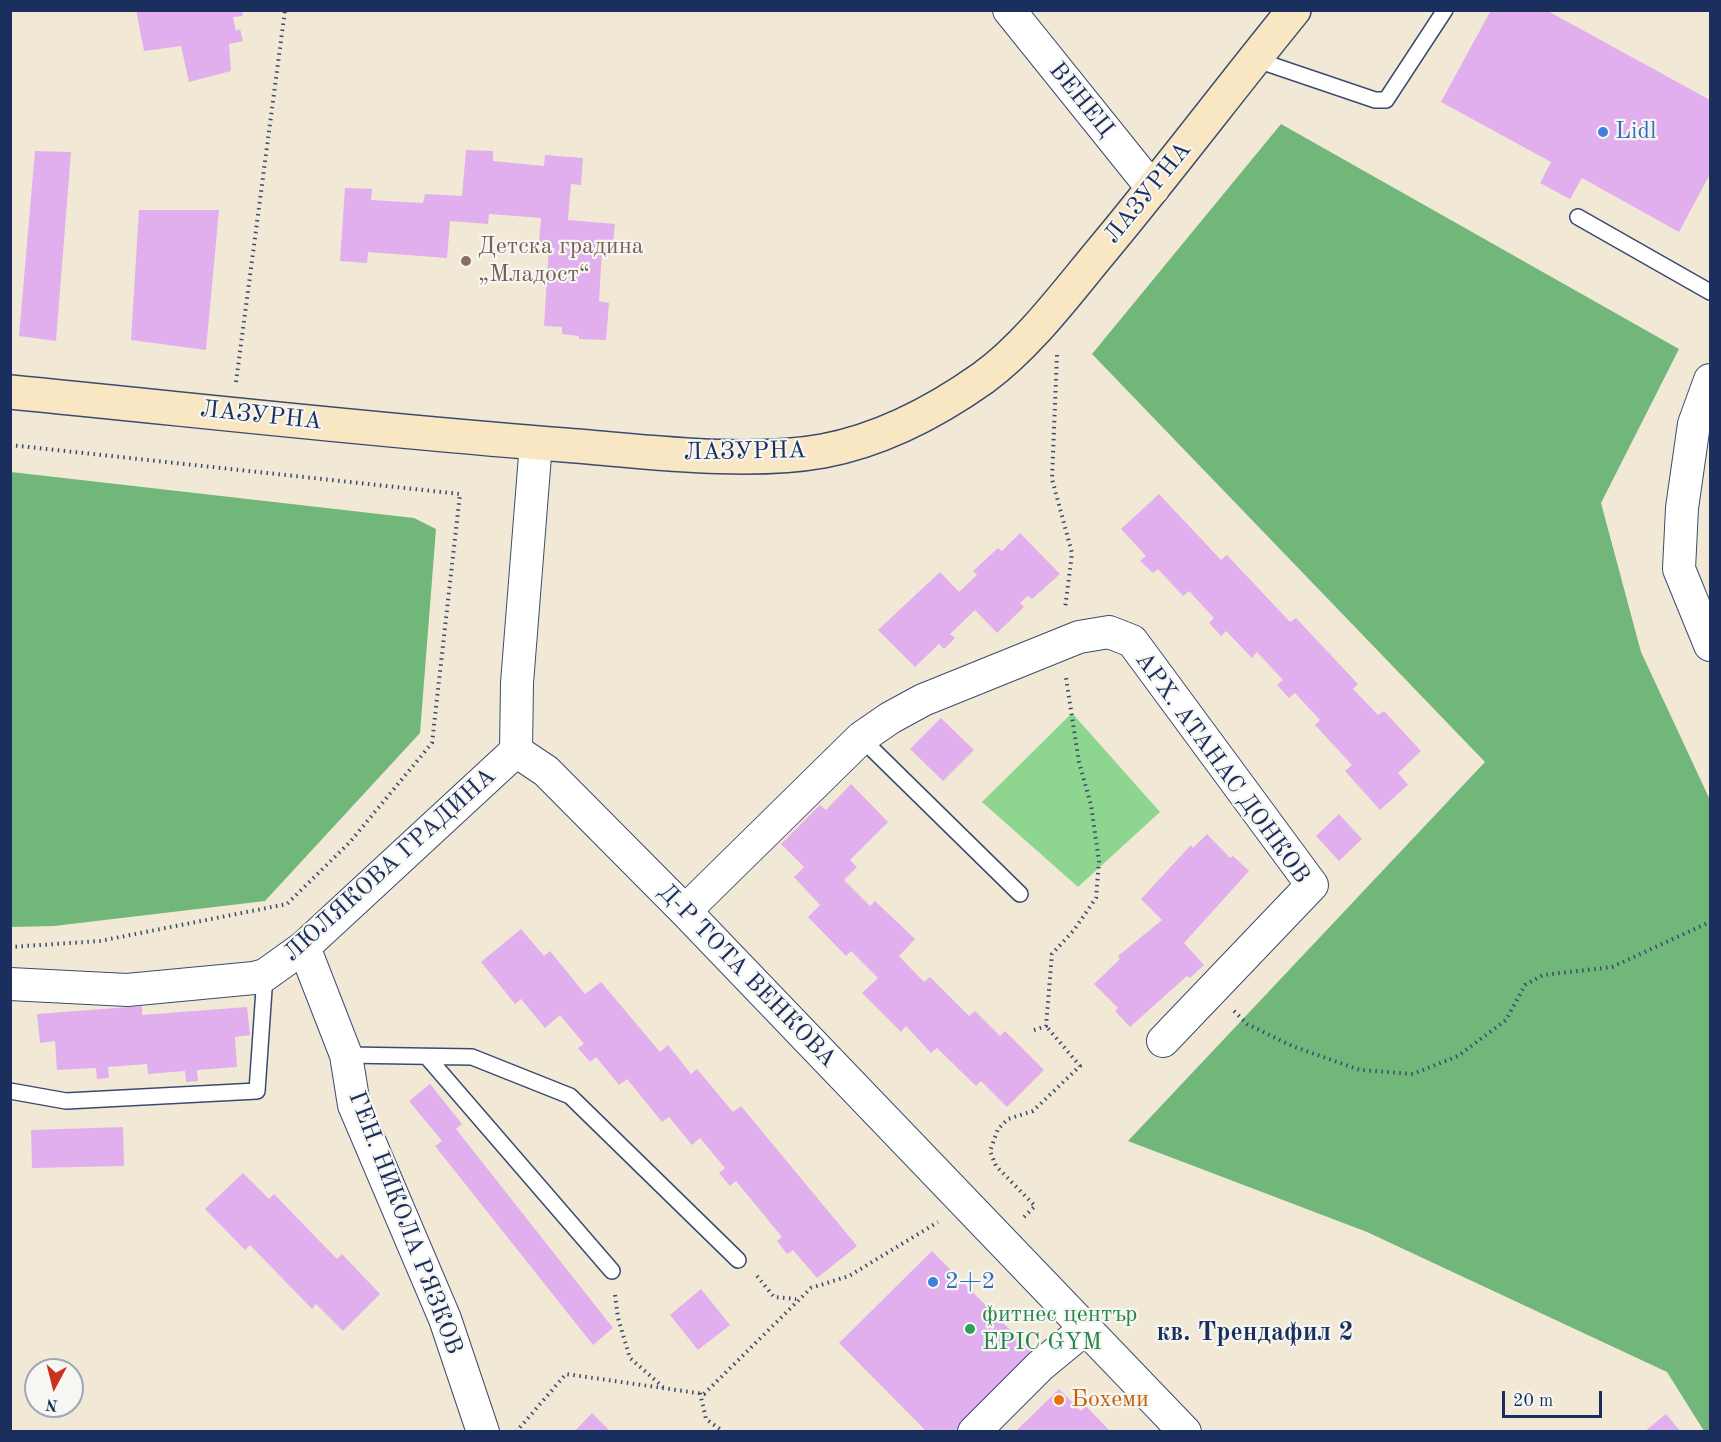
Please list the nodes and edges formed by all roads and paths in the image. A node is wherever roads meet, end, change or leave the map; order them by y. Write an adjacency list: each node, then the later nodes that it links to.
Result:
1 (285, 10): 12 (path)
2 (1009, 10): 6 (street, ВЕНЕЦ)
3 (1294, 10): 5 (street, ЛАЗУРНА)
4 (1445, 10): 5 (lane)
5 (1254, 59): 6 (street, ЛАЗУРНА)
6 (1153, 189): 9 (street, ЛАЗУРНА)
7 (1578, 217): 8 (lane)
8 (1710, 292)
9 (1060, 301): 13 (street, ЛАЗУРНА); 16 (path)
10 (1710, 380): 15 (street)
11 (10, 392): 12 (street, ЛАЗУРНА)
12 (232, 413): 13 (street, ЛАЗУРНА)
13 (536, 443): 19 (street)
14 (10, 445): 23 (path)
15 (1702, 599): 17 (street)
16 (1060, 645): 18 (street); 27 (street, АРХ. АТАНАС ДОНКОВ); 28 (path)
17 (1710, 645)
18 (861, 738): 20 (lane); 21 (street)
19 (516, 751): 21 (street, Д-Р ТОТА ВЕНКОВА); 24 (street, ЛЮЛЯКОВА ГРАДИНА)
20 (1020, 894)
21 (685, 911): 34 (street, Д-Р ТОТА ВЕНКОВА)
22 (1710, 922): 27 (path)
23 (10, 947)
24 (304, 947): 25 (street, ЛЮЛЯКОВА ГРАДИНА); 31 (street, ГЕН. НИКОЛА РЯЗКОВ)
25 (265, 975): 26 (street, ЛЮЛЯКОВА ГРАДИНА); 33 (lane)
26 (10, 984)
27 (1212, 989): 30 (street, АРХ. АТАНАС ДОНКОВ)
28 (1046, 1026): 29 (path); 35 (path)
29 (1034, 1030)
30 (1163, 1041)
31 (346, 1055): 32 (lane); 42 (street, ГЕН. НИКОЛА РЯЗКОВ)
32 (428, 1058): 36 (lane); 37 (lane)
33 (10, 1091)
34 (965, 1203): 35 (street, Д-Р ТОТА ВЕНКОВА); 38 (path)
35 (1000, 1240): 39 (street, Д-Р ТОТА ВЕНКОВА)
36 (738, 1260): 38 (path)
37 (612, 1271): 40 (path)
38 (797, 1299): 41 (path)
39 (1086, 1328): 45 (street); 46 (street, Д-Р ТОТА ВЕНКОВА)
40 (664, 1388): 41 (path); 43 (path)
41 (699, 1392): 44 (path)
42 (483, 1431)
43 (516, 1431)
44 (724, 1431)
45 (974, 1431)
46 (1185, 1431)

